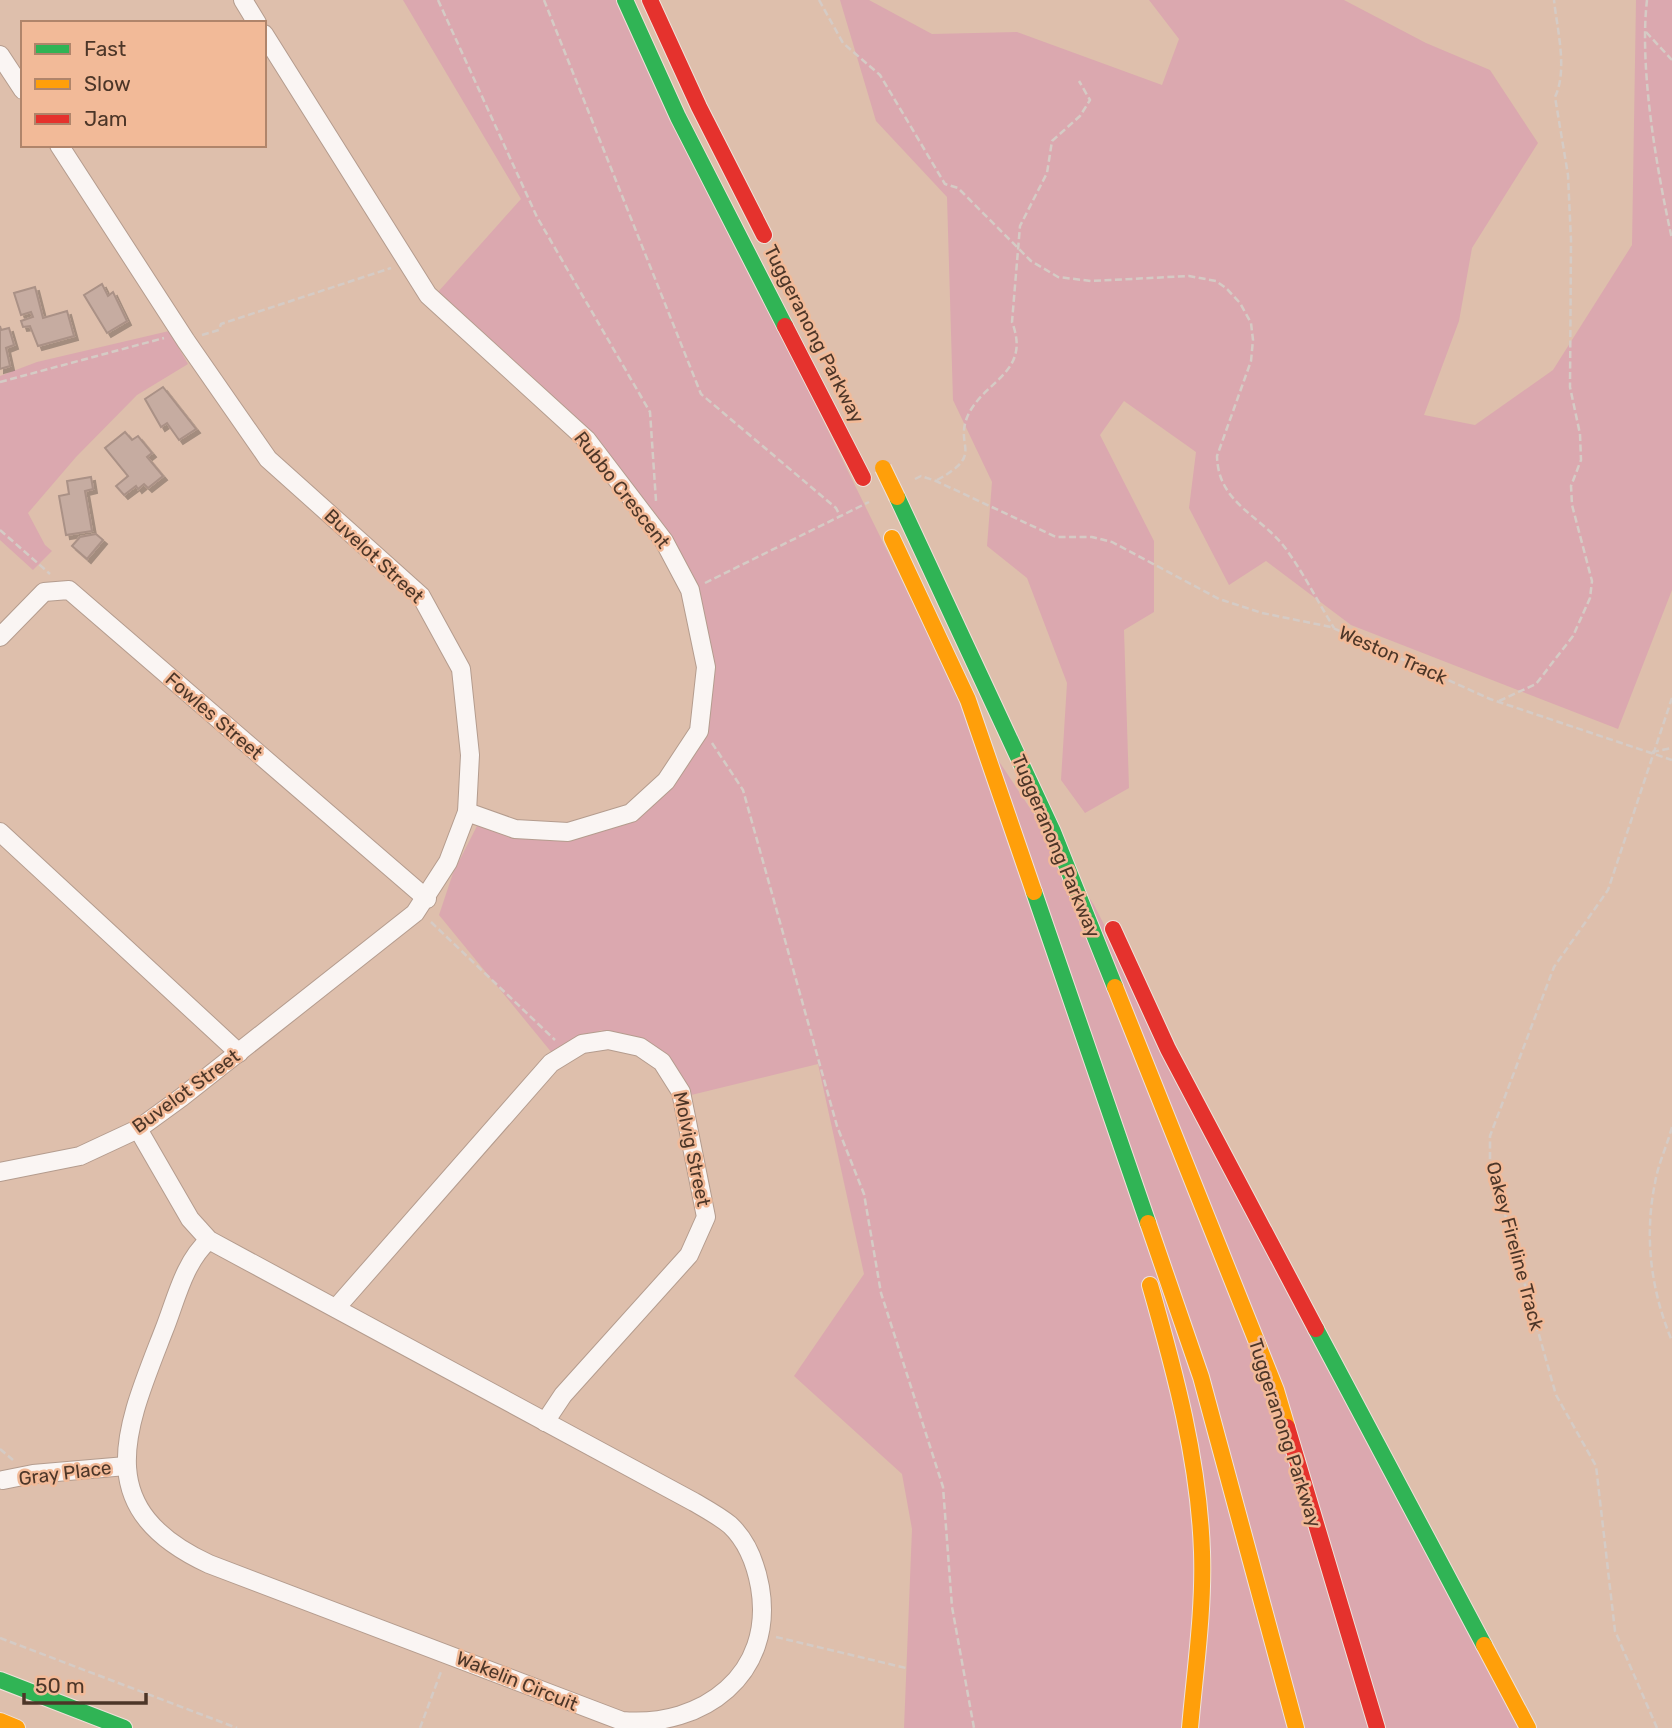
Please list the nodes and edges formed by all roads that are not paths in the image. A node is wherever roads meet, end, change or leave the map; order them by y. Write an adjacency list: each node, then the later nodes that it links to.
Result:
1 (243, 0): 4 (street)
2 (625, 0): 11 (main road, Tuggeranong Parkway)
3 (650, 0): 9 (main road, Tuggeranong Parkway)
4 (256, 21)
5 (266, 37): 15 (street, Rubbo Crescent)
6 (0, 55): 7 (street)
7 (21, 87)
8 (60, 147): 15 (street, Buvelot Street)
9 (769, 244)
10 (879, 462): 14 (main road, Tuggeranong Parkway, bridge)
11 (874, 498)
12 (884, 519): 18 (main road, Tuggeranong Parkway)
13 (0, 637): 19 (street, Fowles Street)
14 (993, 699): 17 (main road); 35 (main road, Tuggeranong Parkway)
15 (467, 812): 19 (street, Buvelot Street)
16 (0, 831): 21 (street)
17 (1083, 863)
18 (1035, 894): 33 (main road); 34 (main road, Tuggeranong Parkway)
19 (421, 906): 21 (street, Buvelot Street)
20 (1106, 913): 36 (main road)
21 (239, 1053): 22 (street, Buvelot Street)
22 (138, 1129): 23 (street, Buvelot Street); 24 (street, Wakelin Circuit)
23 (0, 1172)
24 (209, 1240): 25 (street, Wakelin Circuit); 27 (street, Wakelin Circuit)
25 (336, 1308): 26 (street, Wakelin Circuit); 26 (street, Molvig Street)
26 (545, 1422): 27 (street, Wakelin Circuit)
27 (126, 1466): 28 (street, Gray Place)
28 (3, 1480)
29 (0, 1680): 32 (main road)
30 (0, 1721): 31 (main road)
31 (17, 1728)
32 (124, 1728)
33 (1190, 1728)
34 (1296, 1728)
35 (1377, 1728)
36 (1528, 1728)

